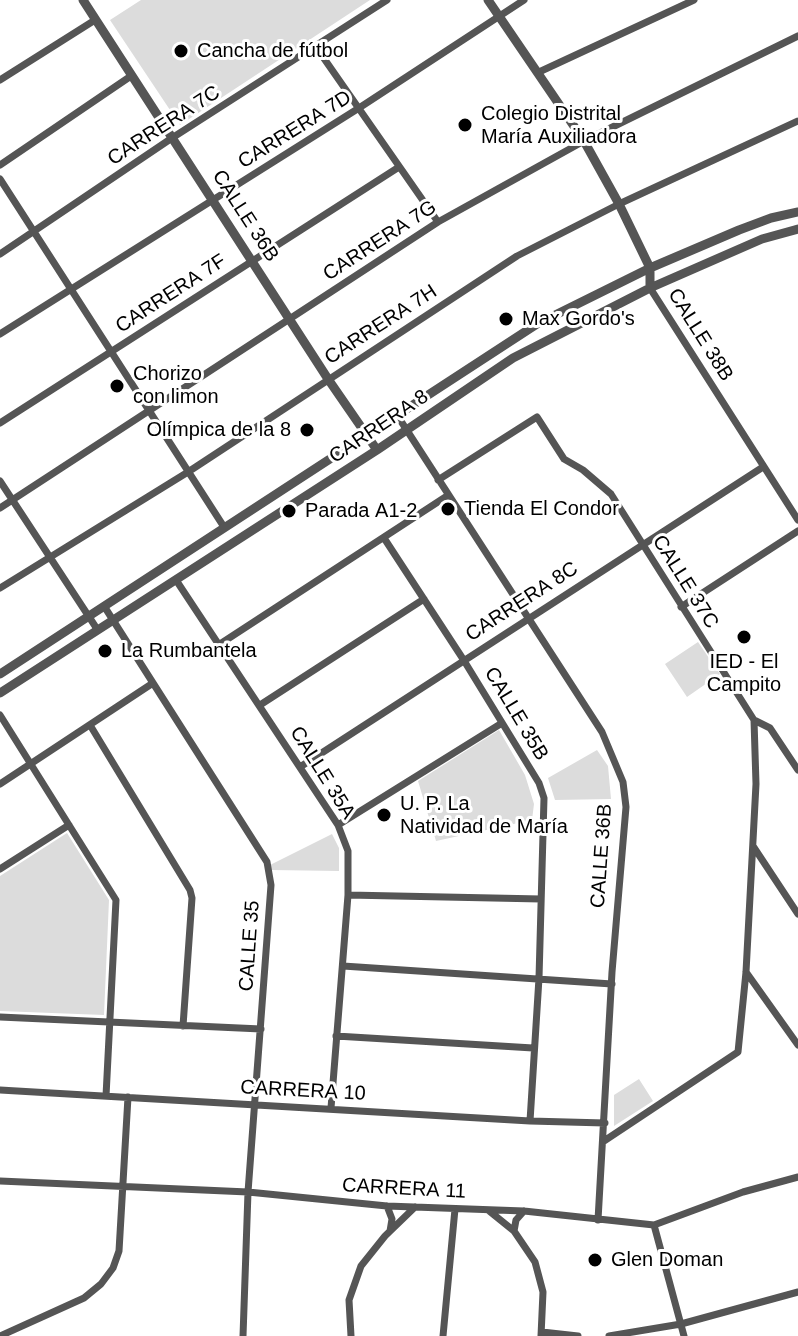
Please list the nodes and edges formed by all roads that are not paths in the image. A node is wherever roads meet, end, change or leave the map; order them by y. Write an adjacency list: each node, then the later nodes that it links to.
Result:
1 (83, 0): 7 (street, CALLE 36B)
2 (387, 0): 9 (street, CARRERA 7C)
3 (488, 0): 6 (street, CALLE 38B)
4 (524, 0): 6 (street, CARRERA 7D)
5 (694, 0): 10 (street)
6 (499, 16): 10 (street, CALLE 38B); 13 (street, CARRERA 7D)
7 (95, 20): 11 (street, CALLE 36B); 12 (street)
8 (798, 36): 16 (street, CARRERA 7G)
9 (316, 47): 13 (street); 15 (street, CARRERA 7C)
10 (539, 72): 16 (street, CALLE 38B)
11 (131, 76): 15 (street, CALLE 36B); 17 (street)
12 (0, 80)
13 (359, 108): 18 (street); 20 (street, CARRERA 7D)
14 (798, 121): 21 (street, CARRERA 7H)
15 (172, 138): 20 (street, CALLE 36B); 25 (street, CARRERA 7C)
16 (584, 141): 21 (street, CALLE 38B); 23 (street, CARRERA 7G)
17 (0, 165)
18 (399, 167): 23 (street); 27 (street, CARRERA 7F)
19 (0, 179): 25 (street)
20 (214, 200): 27 (street, CALLE 36B); 30 (street, CARRERA 7D)
21 (619, 204): 28 (street, CALLE 38B); 34 (street, CARRERA 7H)
22 (798, 212): 28 (street, CARRERA 8)
23 (438, 222): 31 (street, CARRERA 7G)
24 (798, 229): 29 (street, CARRERA 8)
25 (34, 232): 26 (street, CARRERA 7C); 30 (street)
26 (0, 254)
27 (252, 260): 31 (street, CALLE 36B); 33 (street, CARRERA 7F)
28 (650, 268): 29 (street, CALLE 38B); 36 (street, CARRERA 8)
29 (650, 288): 38 (street, CARRERA 8); 41 (street, CALLE 38B)
30 (72, 289): 32 (street, CARRERA 7D); 33 (street)
31 (290, 319): 34 (street, CALLE 36B); 35 (street, CARRERA 7G)
32 (0, 334)
33 (113, 351): 35 (street); 37 (street, CARRERA 7F)
34 (328, 379): 39 (street, CALLE 36B); 42 (street, CARRERA 7H)
35 (151, 411): 42 (street); 46 (street, CARRERA 7G)
36 (397, 415): 38 (street, CALLE 36B); 39 (street, CARRERA 8)
37 (0, 423)
38 (407, 431): 40 (street, CARRERA 8); 43 (street, CALLE 36B)
39 (366, 435): 40 (street, CALLE 36B); 49 (street, CARRERA 8)
40 (377, 450): 54 (street, CARRERA 8)
41 (763, 467): 48 (street, CALLE 38B); 52 (street, CARRERA 8C)
42 (188, 472): 49 (street); 53 (street, CARRERA 7H)
43 (438, 480): 45 (street, CALLE 36B); 52 (street, CALLE 37C)
44 (0, 481): 46 (street)
45 (447, 496): 51 (street); 60 (street, CALLE 36B)
46 (12, 500): 47 (street, CARRERA 7G); 53 (street)
47 (0, 508)
48 (798, 520)
49 (224, 527): 57 (street, CARRERA 8)
50 (798, 531): 58 (street)
51 (384, 538): 56 (street, CALLE 35B); 63 (street)
52 (642, 544): 58 (street, CALLE 37C); 60 (street, CARRERA 8C)
53 (49, 556): 55 (street, CARRERA 7H); 59 (street)
54 (176, 580): 61 (street, CARRERA 8); 63 (street, CALLE 35A)
55 (0, 588)
56 (424, 599): 64 (street, CALLE 35B); 68 (street)
57 (104, 606): 59 (street, CARRERA 8); 61 (street, CALLE 35)
58 (681, 607): 70 (street, CALLE 37C)
59 (88, 616): 62 (street); 65 (street, CARRERA 8)
60 (527, 618): 64 (street, CARRERA 8C); 87 (street, CALLE 36B)
61 (112, 619): 62 (street, CARRERA 8); 66 (street, CALLE 35)
62 (97, 629): 67 (street, CARRERA 8)
63 (220, 644): 68 (street, CALLE 35A)
64 (463, 659): 71 (street, CALLE 35B); 74 (street, CARRERA 8C)
65 (0, 674)
66 (153, 683): 72 (street); 91 (street, CALLE 35)
67 (0, 693)
68 (260, 705): 74 (street, CALLE 35A)
69 (0, 715): 73 (street)
70 (754, 720): 75 (street, CALLE 37C); 79 (street)
71 (502, 723): 78 (street); 82 (street, CALLE 35B)
72 (90, 725): 73 (street); 90 (street)
73 (32, 763): 76 (street); 77 (street)
74 (300, 767): 78 (street, CALLE 35A)
75 (798, 770)
76 (0, 784)
77 (69, 825): 80 (street); 89 (street)
78 (338, 825): 81 (street, CALLE 35A)
79 (752, 844): 83 (street); 85 (street)
80 (0, 869)
81 (348, 895): 82 (street); 84 (street, CALLE 35A)
82 (541, 899): 86 (street, CALLE 35B)
83 (798, 914)
84 (343, 966): 86 (street); 92 (street, CALLE 35A)
85 (746, 972): 93 (street); 102 (street)
86 (539, 978): 87 (street); 94 (street, CALLE 35B)
87 (612, 984): 101 (street, CALLE 36B)
88 (0, 1017): 89 (street)
89 (109, 1022): 90 (street); 96 (street)
90 (183, 1026): 91 (street)
91 (261, 1029): 98 (street, CALLE 35)
92 (336, 1036): 94 (street); 99 (street, CALLE 35A)
93 (798, 1045)
94 (533, 1048): 100 (street, CALLE 35B)
95 (0, 1090): 96 (street, CARRERA 10)
96 (106, 1096): 97 (street, CARRERA 10)
97 (128, 1097): 98 (street, CARRERA 10); 105 (street)
98 (255, 1103): 99 (street, CARRERA 10); 106 (street, CALLE 35)
99 (331, 1108): 100 (street, CARRERA 10)
100 (530, 1121): 101 (street, CARRERA 10)
101 (605, 1123): 102 (street, CALLE 36B)
102 (604, 1141): 112 (street, CALLE 36B)
103 (798, 1177): 113 (street, CARRERA 11)
104 (0, 1181): 105 (street, CARRERA 11)
105 (124, 1189): 106 (street, CARRERA 11); 119 (street)
106 (248, 1192): 107 (street, CARRERA 11); 120 (street, CALLE 35)
107 (387, 1206): 108 (street, CARRERA 11); 115 (street)
108 (415, 1207): 109 (street, CARRERA 11); 115 (street)
109 (455, 1209): 110 (street, CARRERA 11); 122 (street)
110 (488, 1210): 111 (street, CARRERA 11); 114 (street)
111 (524, 1211): 112 (street, CARRERA 11); 114 (street)
112 (598, 1220): 113 (street, CARRERA 11)
113 (654, 1225): 117 (street)
114 (514, 1231): 118 (street)
115 (389, 1232): 121 (street)
116 (798, 1292): 117 (street)
117 (681, 1324): 124 (street); 125 (street)
118 (541, 1334): 123 (street)
119 (0, 1336)
120 (243, 1336)
121 (351, 1336)
122 (443, 1336)
123 (578, 1336)
124 (609, 1336)
125 (684, 1336)

